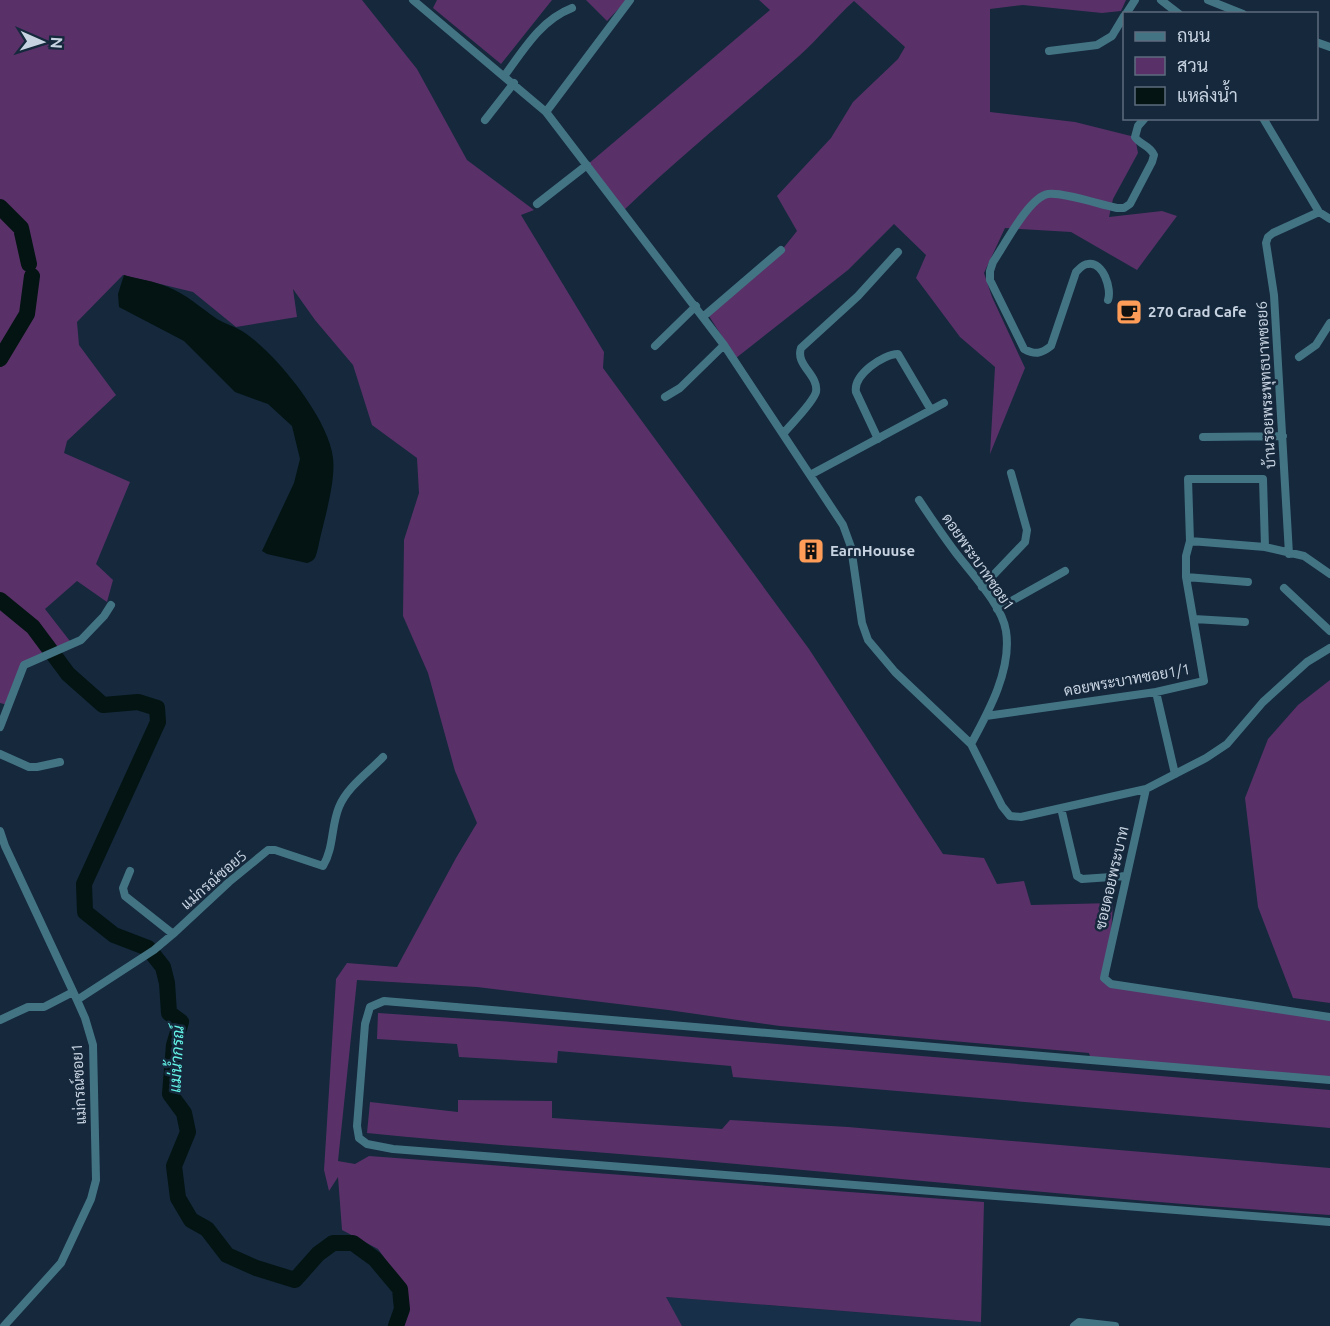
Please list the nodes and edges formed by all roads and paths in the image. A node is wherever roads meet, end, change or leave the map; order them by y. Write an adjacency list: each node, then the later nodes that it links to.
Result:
1 (413, 0): 10 (street)
2 (630, 0): 12 (street)
3 (1161, 0): 6 (street)
4 (1208, 0): 7 (street)
5 (572, 8): 10 (street)
6 (1176, 12)
7 (1237, 12)
8 (1123, 20): 9 (street)
9 (1049, 51)
10 (505, 75): 11 (street)
11 (514, 83): 12 (street); 13 (street)
12 (546, 112): 16 (street)
13 (485, 120)
14 (1143, 120): 22 (street)
15 (1264, 120): 18 (street)
16 (587, 165): 17 (street); 23 (street)
17 (537, 204)
18 (1319, 212): 19 (street); 33 (street, บ้านรอยพระพุทธบาทซอย6)
19 (1330, 219)
20 (781, 250): 24 (street)
21 (898, 252): 32 (street)
22 (1108, 300)
23 (696, 306): 24 (street); 27 (street)
24 (704, 316): 26 (street)
25 (1330, 323): 28 (street)
26 (724, 345): 29 (street); 32 (street)
27 (655, 346)
28 (1299, 357)
29 (665, 398)
30 (944, 403): 31 (street)
31 (931, 410): 35 (street); 35 (street)
32 (783, 434): 37 (street)
33 (1282, 436): 34 (street); 41 (street, บ้านรอยพระพุทธบาทซอย6)
34 (1203, 437)
35 (878, 439): 37 (street)
36 (1011, 473): 46 (street)
37 (810, 475): 57 (street)
38 (919, 500): 46 (street, ดอยพระบาทซอย1)
39 (1190, 541): 40 (street); 40 (street, ดอยพระบาทซอย1/1); 44 (street, ดอยพระบาทซอย1/1)
40 (1265, 547): 41 (street)
41 (1289, 554): 43 (street)
42 (1065, 571): 49 (street)
43 (1330, 574)
44 (1186, 577): 45 (street); 50 (street, ดอยพระบาทซอย1/1)
45 (1248, 582)
46 (982, 587): 49 (street, ดอยพระบาทซอย1)
47 (1284, 588): 52 (street)
48 (111, 605): 56 (street)
49 (998, 609): 55 (street, ดอยพระบาทซอย1)
50 (1194, 619): 51 (street); 54 (street, ดอยพระบาทซอย1/1)
51 (1245, 622)
52 (1330, 631)
53 (1330, 648): 61 (street)
54 (1156, 692): 55 (street, ดอยพระบาทซอย1/1); 61 (street)
55 (986, 716): 57 (street, ดอยพระบาทซอย1)
56 (0, 727)
57 (971, 744): 63 (street)
58 (0, 754): 60 (street)
59 (383, 757): 67 (street, แม่กรณ์ซอย5)
60 (60, 762)
61 (1175, 774): 62 (street)
62 (1146, 789): 63 (street); 66 (street, ซอยดอยพระบาท)
63 (1061, 808): 66 (street)
64 (0, 831): 68 (street, แม่กรณ์ซอย1)
65 (130, 871): 67 (street)
66 (1126, 876): 69 (street, ซอยดอยพระบาท)
67 (174, 934): 68 (street)
68 (75, 996): 70 (street); 73 (street, แม่กรณ์ซอย1)
69 (1330, 1017)
70 (0, 1020)
71 (1330, 1080): 72 (street)
72 (1330, 1222)
73 (4, 1326)
74 (1074, 1326): 75 (street)
75 (1115, 1326)

